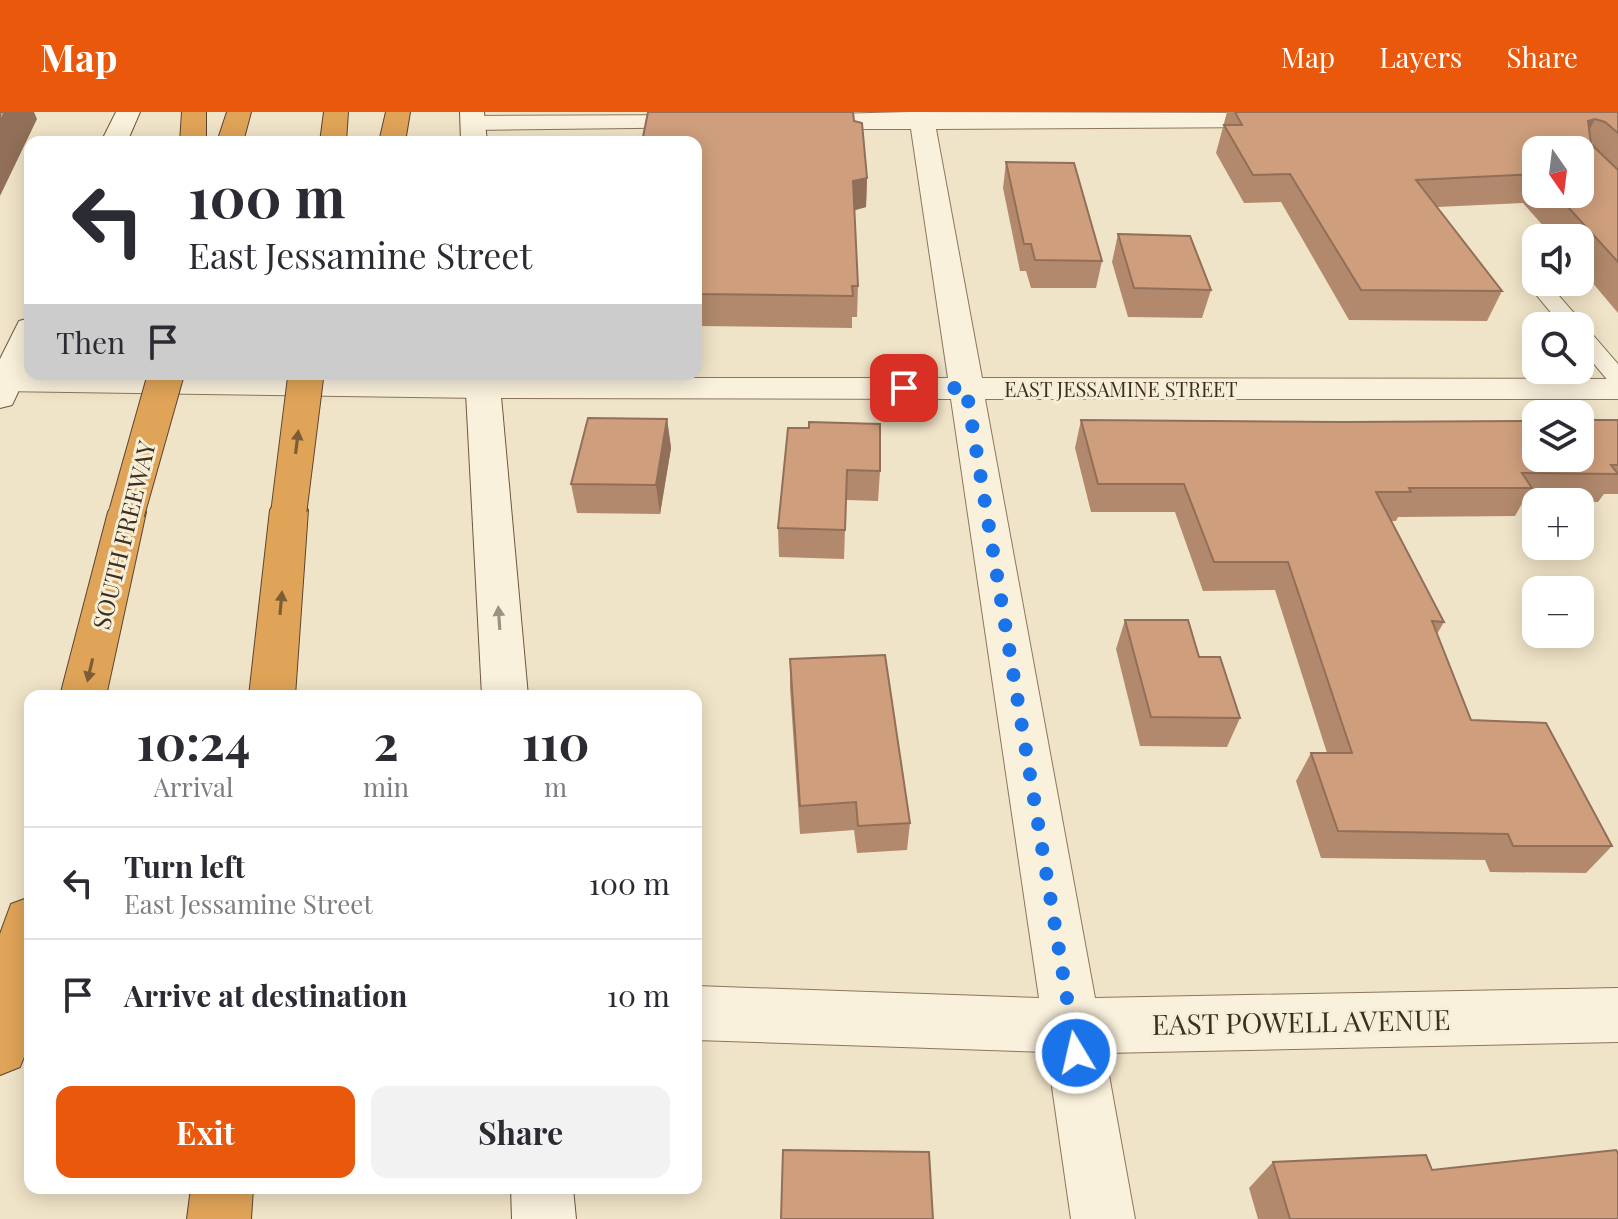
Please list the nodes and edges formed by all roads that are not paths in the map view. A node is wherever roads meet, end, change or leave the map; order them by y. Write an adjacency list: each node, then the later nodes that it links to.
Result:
1 (128, 112): 11 (street)
2 (194, 112): 12 (highway)
3 (239, 112): 13 (highway)
4 (336, 112): 14 (highway)
5 (398, 112): 15 (highway)
6 (922, 117): 7 (street); 9 (street); 25 (street)
7 (1304, 120)
8 (737, 122): 10 (street)
9 (768, 122)
10 (473, 126)
11 (117, 136)
12 (193, 136)
13 (232, 136)
14 (334, 136)
15 (393, 136)
16 (1549, 296): 17 (lane)
17 (1562, 312)
18 (24, 341): 24 (street)
19 (1594, 350): 20 (lane)
20 (1618, 378)
21 (164, 380): 27 (highway, SOUTH FREEWAY, one-way to 27, bridge)
22 (305, 380): 28 (highway, one-way to 22, bridge)
23 (482, 381): 24 (street, EAST JESSAMINE STREET); 25 (street, EAST JESSAMINE STREET); 29 (street, one-way to 23)
24 (2, 387)
25 (966, 388): 26 (street, EAST JESSAMINE STREET); 33 (street)
26 (1618, 389)
27 (84, 690)
28 (273, 690)
29 (505, 690)
30 (24, 946): 34 (highway)
31 (702, 1013): 33 (street, EAST POWELL AVENUE)
32 (1618, 1015): 33 (street, EAST POWELL AVENUE)
33 (1071, 1026): 39 (street)
34 (0, 1047)
35 (221, 1194): 37 (highway)
36 (542, 1194): 38 (street)
37 (219, 1219)
38 (544, 1219)
39 (1103, 1219)

